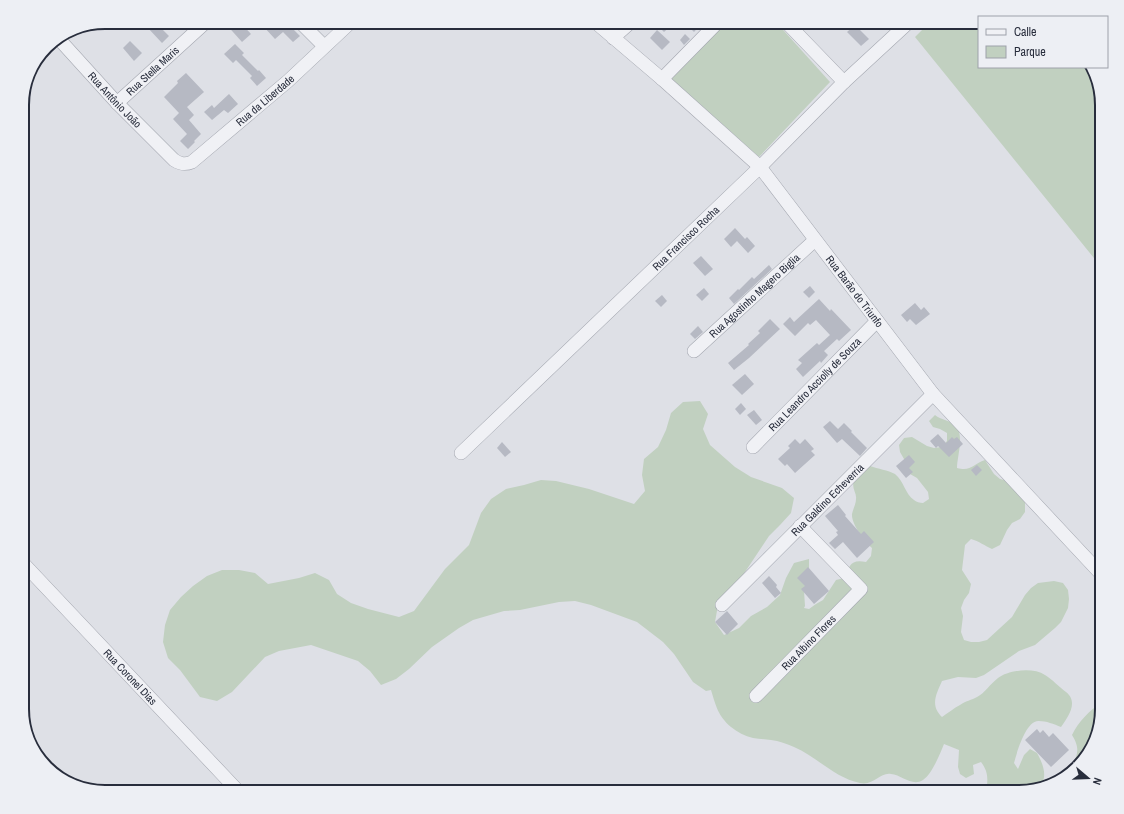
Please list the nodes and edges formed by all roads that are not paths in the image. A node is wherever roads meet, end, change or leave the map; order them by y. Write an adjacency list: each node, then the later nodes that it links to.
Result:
1 (198, 29): 14 (street, Rua Stella Maris)
2 (307, 29): 11 (street)
3 (343, 29): 11 (street, Rua da Liberdade)
4 (603, 29): 9 (street, Rua Barão do Triunfo)
5 (623, 29): 9 (street)
6 (711, 29): 12 (street)
7 (793, 29): 13 (street)
8 (902, 29): 13 (street, Rua Francisco Rocha)
9 (613, 38): 12 (street, Rua Barão do Triunfo)
10 (62, 43): 14 (street, Rua Antônio João)
11 (324, 46): 15 (street, Rua da Liberdade)
12 (662, 79): 16 (street, Rua Barão do Triunfo)
13 (844, 82): 16 (street, Rua Francisco Rocha)
14 (117, 103): 15 (street, Rua Antônio João)
15 (174, 160)
16 (760, 166): 17 (street, Rua Barão do Triunfo); 22 (street, Rua Francisco Rocha)
17 (815, 240): 18 (street, Rua Barão do Triunfo); 19 (street, Rua Agostinho Magero Biglia)
18 (877, 321): 20 (street, Rua Barão do Triunfo); 21 (street, Rua Leandro Acciolly de Souza)
19 (694, 351)
20 (933, 394): 23 (street, Rua Galdino Echeverria); 24 (street, Rua Barão do Triunfo)
21 (753, 447)
22 (461, 453)
23 (800, 526): 26 (street, Rua Galdino Echeverria); 27 (street, Rua Albino Flores)
24 (1095, 568)
25 (29, 570): 28 (street, Rua Coronel Dias)
26 (722, 605)
27 (756, 696)
28 (232, 785)

